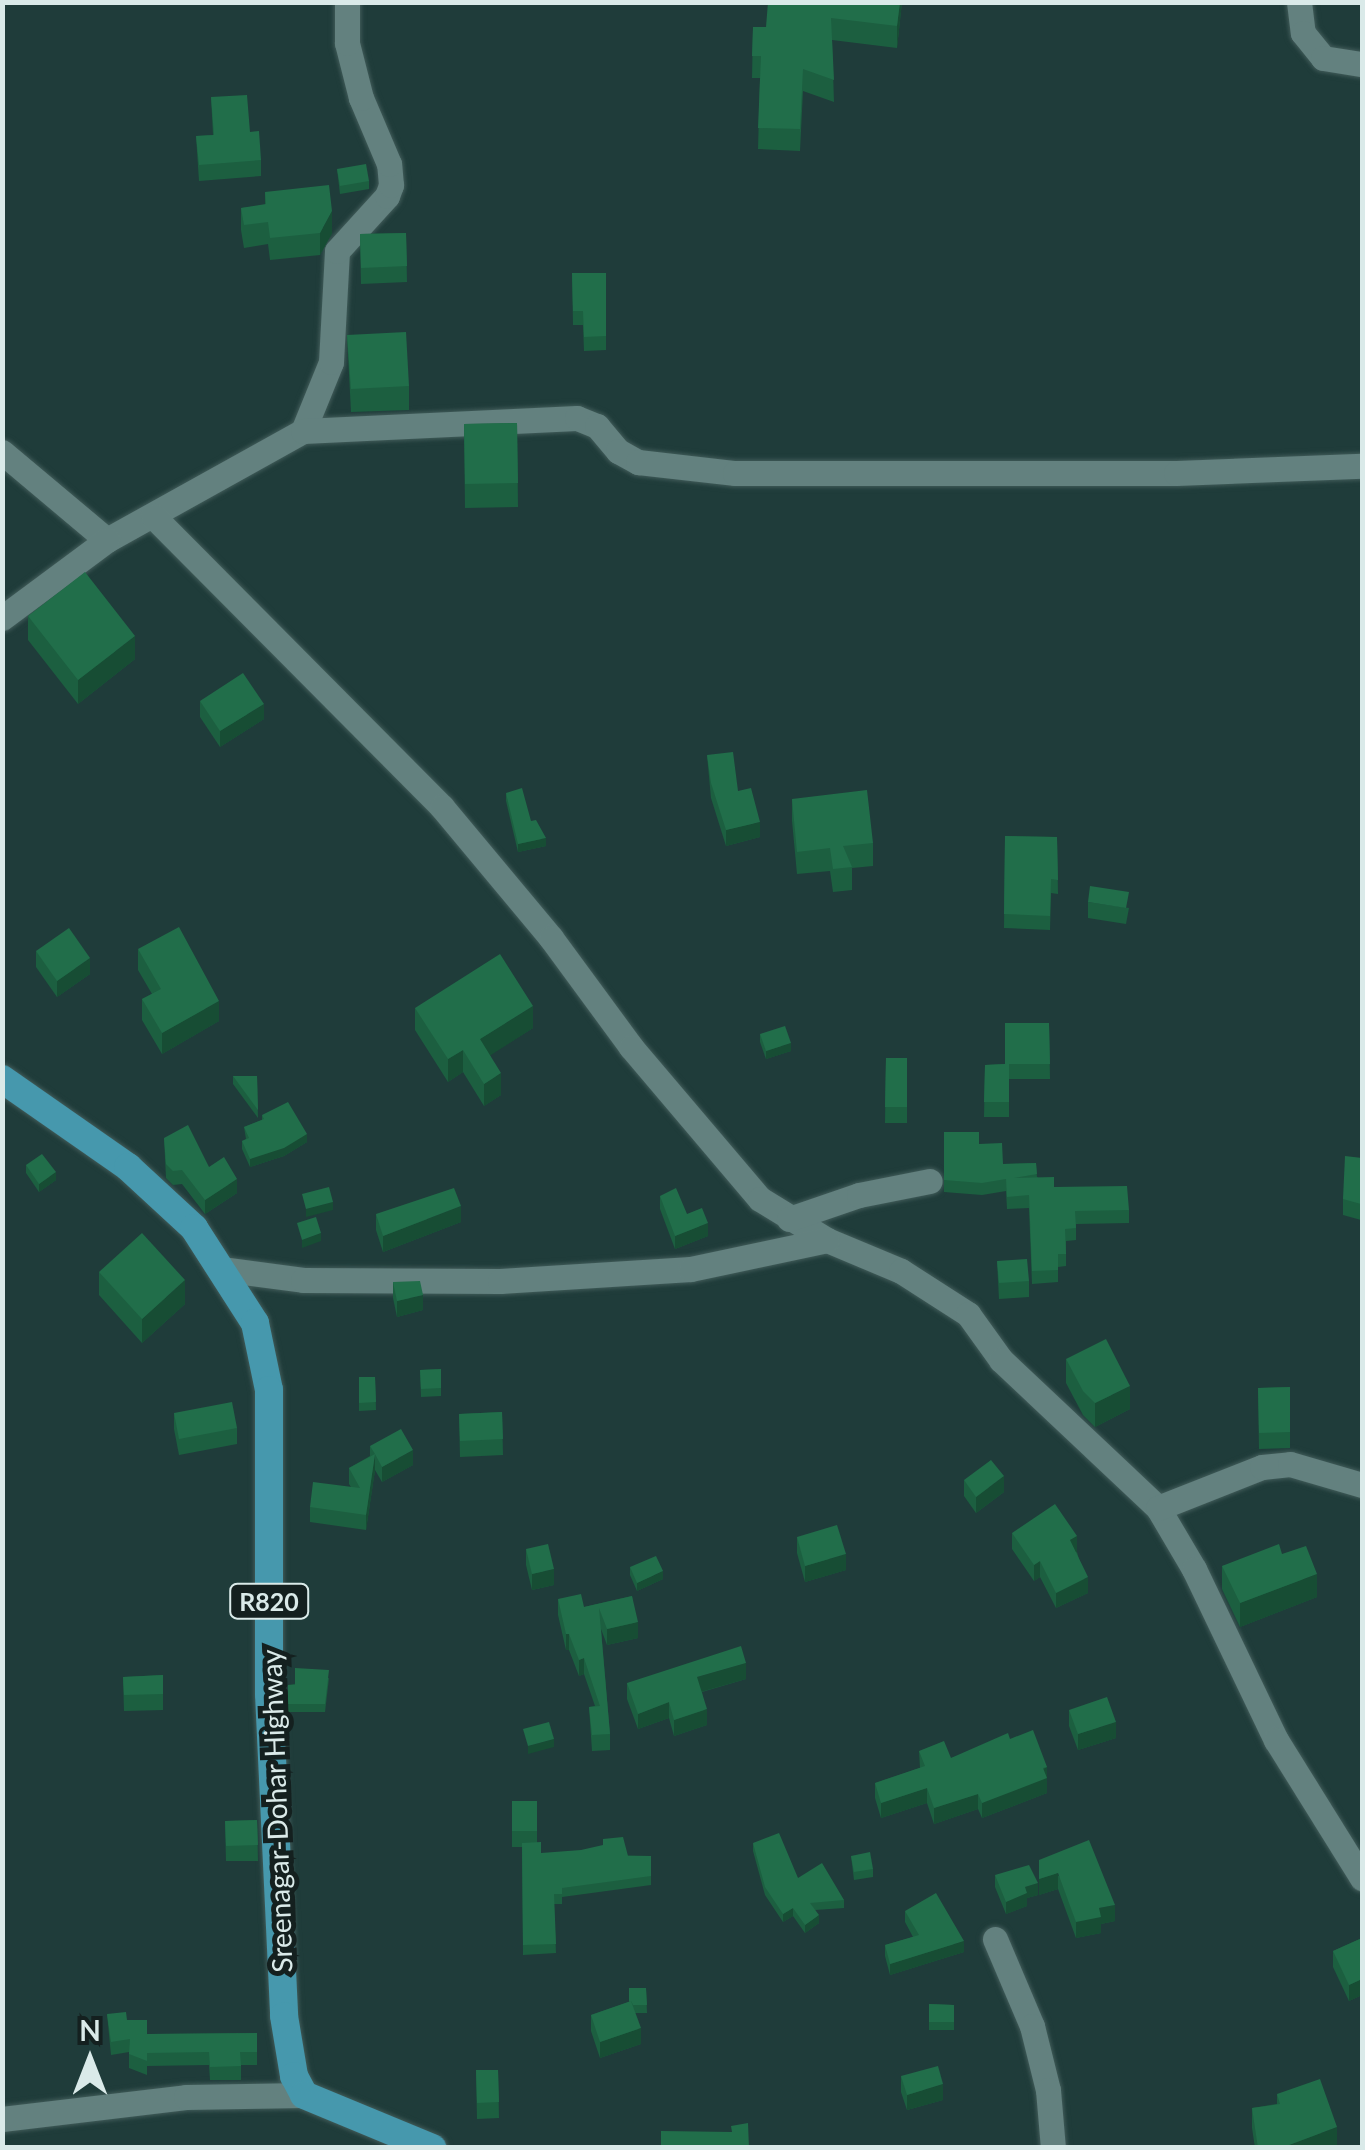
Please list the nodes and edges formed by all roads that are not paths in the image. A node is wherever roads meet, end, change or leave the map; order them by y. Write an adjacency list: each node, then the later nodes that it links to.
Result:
1 (346, 2): 4 (street)
2 (1299, 2): 3 (street)
3 (1362, 64)
4 (304, 431): 6 (street); 7 (street)
5 (2, 452): 8 (street)
6 (1362, 466)
7 (153, 516): 8 (street); 12 (street)
8 (107, 540): 9 (street)
9 (2, 618)
10 (2, 1079): 14 (main road, Sreenagar-Dohar Highway / R820)
11 (930, 1181): 12 (street)
12 (789, 1219): 13 (street)
13 (827, 1240): 14 (street); 16 (street)
14 (222, 1268): 19 (main road, Sreenagar-Dohar Highway / R820)
15 (1362, 1485): 16 (street)
16 (1158, 1508): 17 (street)
17 (1362, 1878)
18 (994, 1939): 22 (street)
19 (304, 2095): 20 (street); 21 (main road)
20 (2, 2119)
21 (432, 2148)
22 (1053, 2148)

